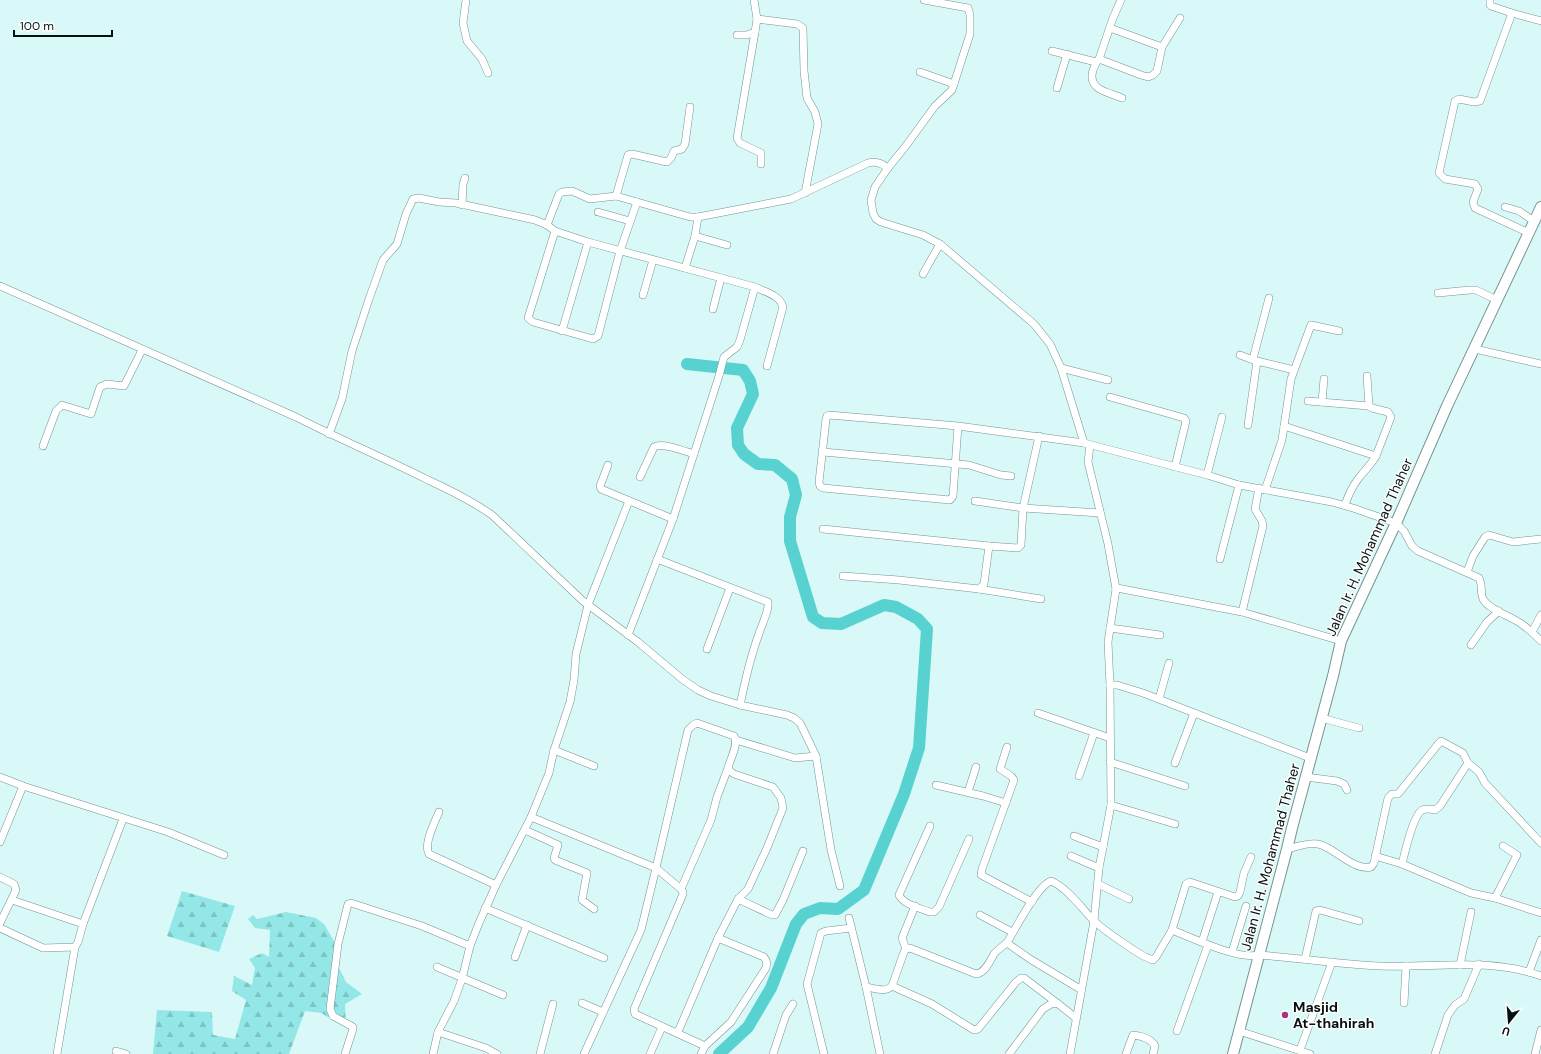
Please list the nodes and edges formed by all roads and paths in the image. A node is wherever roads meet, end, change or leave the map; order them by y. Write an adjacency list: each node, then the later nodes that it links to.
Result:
1 (466, 0): 18 (street)
2 (754, 0): 9 (street)
3 (924, 0): 6 (street)
4 (1121, 0): 11 (street)
5 (1490, 0): 7 (street)
6 (969, 4): 20 (street)
7 (1512, 13): 10 (street); 39 (street)
8 (1180, 18): 14 (street)
9 (757, 19): 12 (street); 27 (street)
10 (1541, 21)
11 (1110, 28): 14 (street); 17 (street)
12 (754, 32): 13 (street); 24 (street)
13 (737, 35)
14 (1162, 47): 17 (street)
15 (1052, 51): 16 (street)
16 (1067, 54): 17 (street); 21 (street)
17 (1098, 60): 22 (street)
18 (488, 72)
19 (920, 72): 20 (street)
20 (954, 84): 25 (street)
21 (1057, 88)
22 (1122, 98)
23 (690, 107): 28 (street)
24 (761, 164)
25 (888, 168): 27 (street); 42 (street)
26 (465, 178): 30 (street)
27 (805, 193): 34 (street)
28 (616, 196): 29 (street); 37 (street)
29 (637, 202): 34 (street); 35 (street)
30 (459, 204): 37 (street); 77 (street)
31 (1505, 207): 36 (street)
32 (1541, 207): 36 (main road, Jalan Ir. H. Mohammad Thaher)
33 (598, 212): 35 (street)
34 (698, 217): 40 (street)
35 (630, 221): 44 (street)
36 (1534, 221): 39 (main road, Jalan Ir. H. Mohammad Thaher)
37 (547, 225): 38 (street)
38 (555, 231): 41 (street); 56 (street)
39 (1529, 233): 54 (main road, Jalan Ir. H. Mohammad Thaher)
40 (695, 236): 43 (street); 46 (street)
41 (588, 242): 44 (street); 56 (street)
42 (940, 244): 47 (street); 64 (street)
43 (727, 245)
44 (620, 251): 45 (street); 56 (street)
45 (653, 260): 46 (street); 52 (street)
46 (685, 268): 48 (street)
47 (923, 274)
48 (721, 278): 50 (street); 55 (street)
49 (0, 286): 59 (street)
50 (755, 287): 63 (street); 82 (street)
51 (1438, 293): 54 (street)
52 (643, 295)
53 (1269, 298): 61 (street)
54 (1497, 300): 58 (main road, Jalan Ir. H. Mohammad Thaher)
55 (713, 309)
56 (562, 331)
57 (1338, 331): 65 (street)
58 (1475, 349): 62 (street); 98 (main road, Jalan Ir. H. Mohammad Thaher)
59 (142, 350): 77 (street); 80 (street)
60 (1240, 355): 61 (street)
61 (1255, 360): 65 (street); 74 (street)
62 (1541, 364)
63 (767, 366)
64 (1061, 368): 68 (street); 79 (street)
65 (1294, 370): 76 (street)
66 (1367, 376): 72 (street)
67 (1324, 379): 71 (street)
68 (1108, 380)
69 (1110, 397): 86 (street)
70 (1308, 401): 71 (street)
71 (1322, 402): 72 (street)
72 (1369, 406): 83 (street)
73 (1222, 417): 87 (street)
74 (1248, 425)
75 (958, 426): 78 (street); 81 (street); 84 (street)
76 (1284, 426): 83 (street); 91 (street)
77 (329, 434): 110 (street)
78 (1039, 436): 79 (street); 95 (street)
79 (1087, 444): 86 (street); 96 (street)
80 (43, 446)
81 (823, 452): 84 (street); 84 (street)
82 (694, 454): 89 (street); 97 (street)
83 (1376, 456): 94 (street)
84 (955, 464): 88 (street)
85 (608, 465): 92 (street)
86 (1175, 467): 87 (street)
87 (1208, 475): 90 (street)
88 (1012, 476)
89 (640, 477)
90 (1239, 485): 91 (street); 103 (street)
91 (1262, 489): 94 (street); 112 (street)
92 (629, 501): 97 (street); 110 (street)
93 (976, 501): 95 (street)
94 (1345, 505): 98 (street)
95 (1023, 508): 96 (street); 101 (street)
96 (1100, 513): 108 (street)
97 (673, 519): 102 (street)
98 (1396, 523): 104 (street); 118 (main road, Jalan Ir. H. Mohammad Thaher)
99 (823, 529): 101 (street)
100 (1541, 539): 104 (street)
101 (989, 546): 107 (street)
102 (658, 559): 106 (street); 117 (street)
103 (1220, 559)
104 (1468, 572): 111 (street)
105 (843, 576): 107 (street)
106 (730, 588): 121 (street); 125 (street)
107 (979, 589): 109 (street)
108 (1116, 589): 112 (street); 114 (street)
109 (1041, 599)
110 (588, 605): 117 (street); 134 (street)
111 (1499, 611): 115 (street); 120 (street)
112 (1242, 612): 118 (street)
113 (1541, 615): 115 (street)
114 (1110, 628): 116 (street); 123 (street)
115 (1532, 632): 119 (street)
116 (1160, 634)
117 (628, 635): 125 (street)
118 (1341, 641): 128 (main road, Jalan Ir. H. Mohammad Thaher)
119 (1541, 641)
120 (1471, 646)
121 (707, 649)
122 (1169, 663): 124 (street)
123 (1110, 685): 124 (street); 131 (street)
124 (1159, 699): 127 (street)
125 (740, 705): 135 (street)
126 (1038, 713): 130 (street)
127 (1194, 713): 136 (street); 138 (street)
128 (1321, 718): 129 (street); 136 (main road, Jalan Ir. H. Mohammad Thaher)
129 (1359, 728)
130 (1094, 733): 131 (street); 143 (street)
131 (1110, 738): 137 (street)
132 (736, 740): 135 (street); 142 (street); 172 (street)
133 (1007, 747): 151 (street)
134 (554, 750): 140 (street); 154 (street)
135 (816, 756): 177 (street)
136 (1310, 758): 145 (main road, Jalan Ir. H. Mohammad Thaher)
137 (1110, 762): 148 (street); 152 (street)
138 (1175, 763)
139 (1468, 763): 162 (street); 169 (street); 171 (street)
140 (594, 766)
141 (976, 767): 150 (street)
142 (728, 768): 178 (street); 181 (street)
143 (1079, 776)
144 (0, 777): 146 (street)
145 (1306, 777): 149 (street); 165 (main road, Jalan Ir. H. Mohammad Thaher)
146 (23, 786): 155 (street); 161 (street)
147 (936, 786): 150 (street)
148 (1185, 786)
149 (1347, 790)
150 (968, 792): 151 (street)
151 (1006, 803): 184 (street)
152 (1111, 805): 156 (street); 164 (street)
153 (439, 812): 176 (street)
154 (531, 817): 158 (street); 172 (street)
155 (123, 819): 167 (street); 196 (street)
156 (1175, 824)
157 (930, 826): 185 (street)
158 (525, 830): 176 (street); 188 (street)
159 (1074, 836): 164 (street)
160 (969, 839): 185 (street)
161 (0, 842)
162 (1541, 843)
163 (1503, 846): 180 (street)
164 (1103, 848): 173 (street)
165 (1287, 849): 169 (street); 210 (main road, Jalan Ir. H. Mohammad Thaher)
166 (803, 851): 181 (street)
167 (224, 855)
168 (1071, 856): 173 (street)
169 (1375, 856): 171 (street)
170 (1251, 857): 179 (street)
171 (1402, 864): 180 (street)
172 (656, 868): 178 (street); 231 (street)
173 (1099, 868): 175 (street)
174 (0, 877): 183 (street)
175 (1098, 884): 182 (street); 193 (street)
176 (496, 885): 187 (street)
177 (840, 886)
178 (681, 889): 233 (street)
179 (1218, 892): 200 (street); 205 (street)
180 (1495, 898): 190 (street)
181 (738, 899): 202 (street)
182 (1129, 899)
183 (12, 900): 195 (street); 196 (street)
184 (1032, 902): 193 (street); 201 (street)
185 (915, 906): 208 (street)
186 (1246, 906): 209 (street)
187 (485, 908): 197 (street); 206 (street)
188 (594, 909)
189 (1471, 912): 216 (street)
190 (1541, 913)
191 (980, 915): 201 (street)
192 (848, 918): 199 (street)
193 (1094, 920): 200 (street); 224 (street)
194 (1358, 921): 213 (street)
195 (0, 923)
196 (82, 924): 207 (street)
197 (527, 926): 211 (street); 212 (street)
198 (0, 928): 207 (street)
199 (851, 928): 223 (street); 252 (street)
200 (1172, 930): 205 (street)
201 (1012, 932): 204 (street)
202 (718, 938): 238 (street); 239 (street)
203 (1541, 940): 219 (street)
204 (1007, 943): 208 (street); 224 (street)
205 (1205, 944): 209 (street); 235 (street)
206 (470, 946): 221 (street); 244 (street)
207 (74, 947): 242 (street)
208 (906, 949): 222 (street)
209 (1232, 952): 210 (street)
210 (1259, 955): 213 (street); 236 (main road, Jalan Ir. H. Mohammad Thaher)
211 (515, 957)
212 (604, 958)
213 (1305, 959): 214 (street)
214 (1332, 962): 217 (street); 241 (street)
215 (1479, 964): 216 (street); 219 (street); 260 (street)
216 (1460, 965): 217 (street)
217 (1406, 966): 228 (street)
218 (437, 967): 221 (street)
219 (1529, 972): 220 (street)
220 (1541, 976)
221 (462, 979): 225 (street); 237 (street)
222 (892, 986): 223 (street); 227 (street)
223 (866, 987): 253 (street)
224 (1080, 988): 232 (street)
225 (504, 995)
226 (582, 1003): 231 (street)
227 (1057, 1003): 232 (street); 254 (street)
228 (1404, 1003)
229 (553, 1004): 247 (street)
230 (793, 1004): 251 (street)
231 (603, 1012): 248 (street)
232 (1076, 1018): 255 (street)
233 (662, 1027): 238 (street); 249 (street)
234 (1541, 1030): 261 (street)
235 (1177, 1031)
236 (1239, 1031): 241 (street); 258 (main road, Jalan Ir. H. Mohammad Thaher)
237 (438, 1032): 245 (street); 246 (street)
238 (678, 1032): 239 (street)
239 (705, 1046): 250 (street)
240 (116, 1050): 243 (street)
241 (1300, 1050): 259 (street)
242 (57, 1054)
243 (126, 1054)
244 (345, 1054)
245 (433, 1054)
246 (497, 1054)
247 (540, 1054)
248 (584, 1054)
249 (650, 1054)
250 (701, 1054)
251 (773, 1054)
252 (824, 1054)
253 (880, 1054)
254 (1009, 1054)
255 (1070, 1054)
256 (1126, 1054): 257 (street)
257 (1153, 1054)
258 (1233, 1054)
259 (1310, 1054)
260 (1435, 1054)
261 (1535, 1054)

